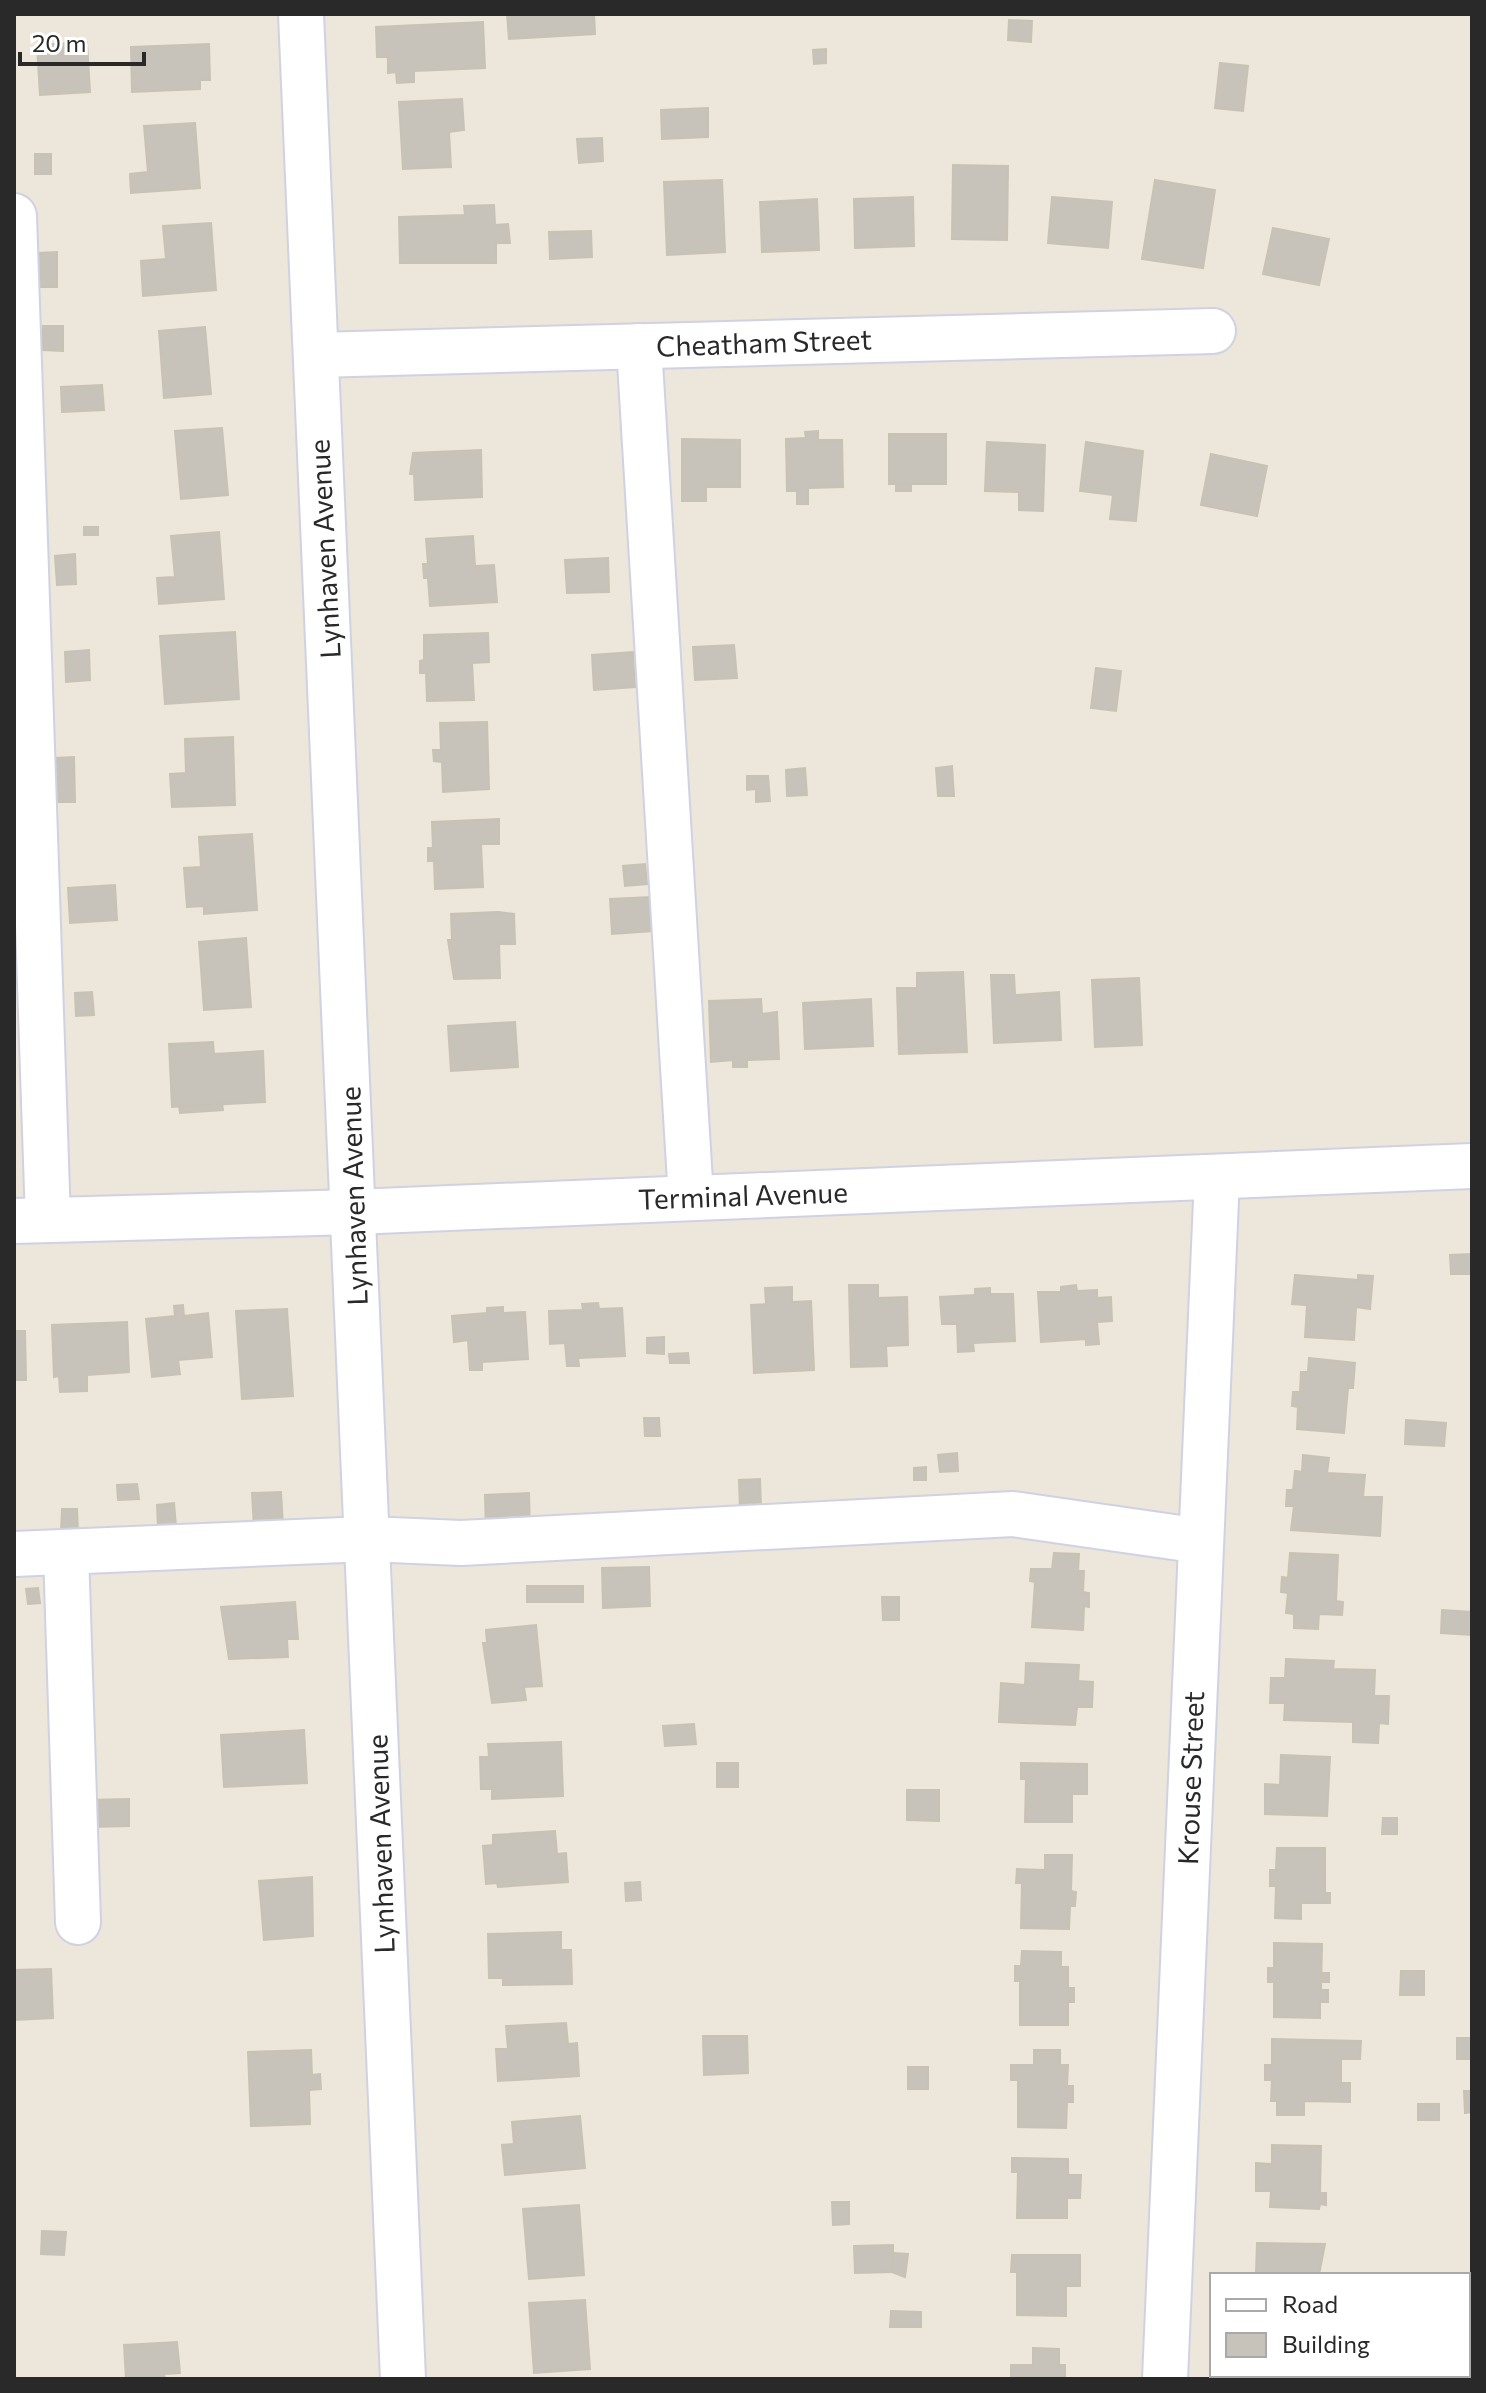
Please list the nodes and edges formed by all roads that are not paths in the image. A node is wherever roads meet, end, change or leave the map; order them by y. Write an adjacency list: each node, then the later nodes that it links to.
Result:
1 (301, 14): 5 (street, Lynhaven Avenue)
2 (14, 216): 10 (street)
3 (1213, 331): 4 (street, Cheatham Street)
4 (639, 346): 5 (street, Cheatham Street); 8 (street)
5 (316, 355): 9 (street, Lynhaven Avenue)
6 (1472, 1166): 7 (street, Terminal Avenue)
7 (1217, 1177): 8 (street, Terminal Avenue); 12 (street, Krouse Street)
8 (691, 1198): 9 (street, Terminal Avenue)
9 (354, 1212): 10 (street, Terminal Avenue); 11 (street, Lynhaven Avenue)
10 (31, 1221)
11 (368, 1539): 12 (street); 13 (street); 16 (street, Lynhaven Avenue)
12 (1201, 1541): 17 (street, Krouse Street)
13 (66, 1552): 14 (street); 15 (street)
14 (14, 1554)
15 (78, 1922)
16 (403, 2379)
17 (1165, 2379)

